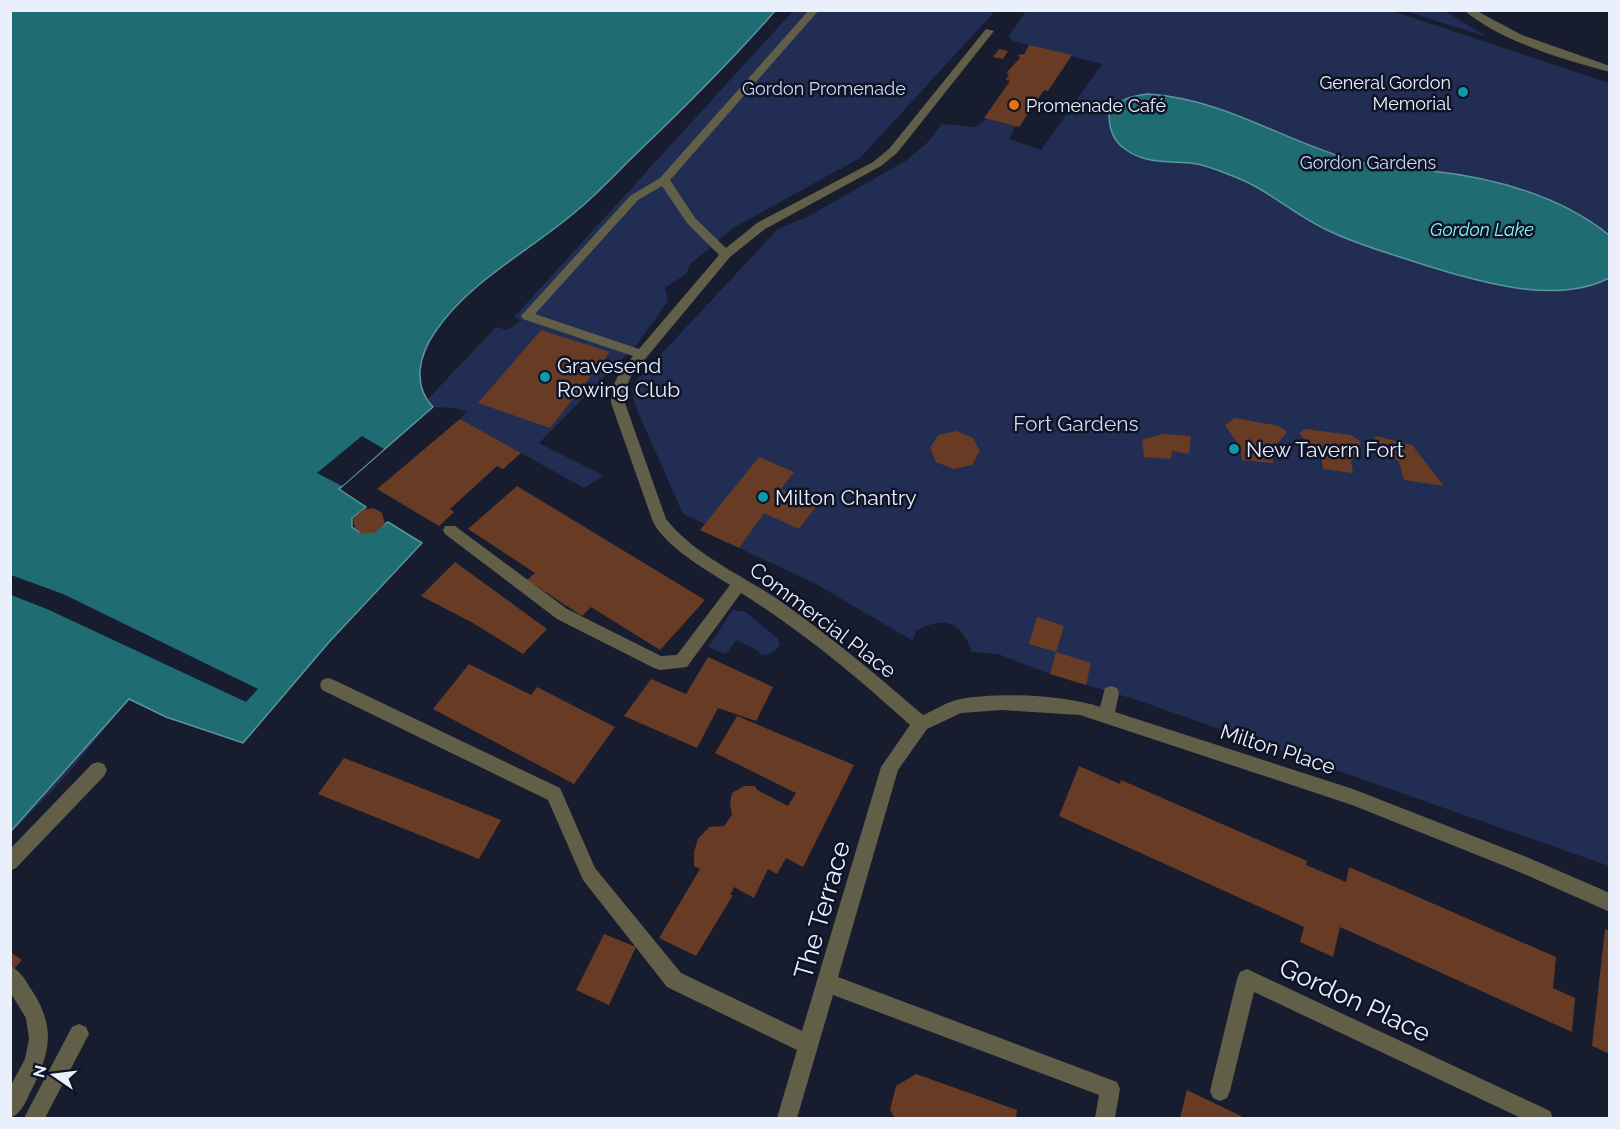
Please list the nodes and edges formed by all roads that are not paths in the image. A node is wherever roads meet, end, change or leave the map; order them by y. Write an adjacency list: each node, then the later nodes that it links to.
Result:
1 (815, 10): 5 (street)
2 (1468, 10): 4 (street)
3 (989, 31): 6 (street)
4 (1610, 69)
5 (664, 180): 6 (street); 7 (street)
6 (726, 254): 7 (street)
7 (642, 355): 9 (street, Commercial Place)
8 (450, 530): 9 (street)
9 (740, 583): 13 (street, Commercial Place)
10 (328, 685): 20 (street)
11 (1111, 693): 12 (street)
12 (1106, 717): 13 (street, Milton Place); 16 (street, Milton Place)
13 (921, 724): 18 (street, The Terrace)
14 (98, 770): 15 (street)
15 (10, 862)
16 (1610, 903)
17 (10, 975): 22 (street)
18 (827, 983): 20 (street, The Terrace); 25 (street)
19 (79, 1034): 23 (street)
20 (809, 1045): 24 (street, The Terrace)
21 (1220, 1091): 26 (street, Gordon Place)
22 (10, 1108)
23 (34, 1119)
24 (788, 1119)
25 (1105, 1119)
26 (1543, 1119)

